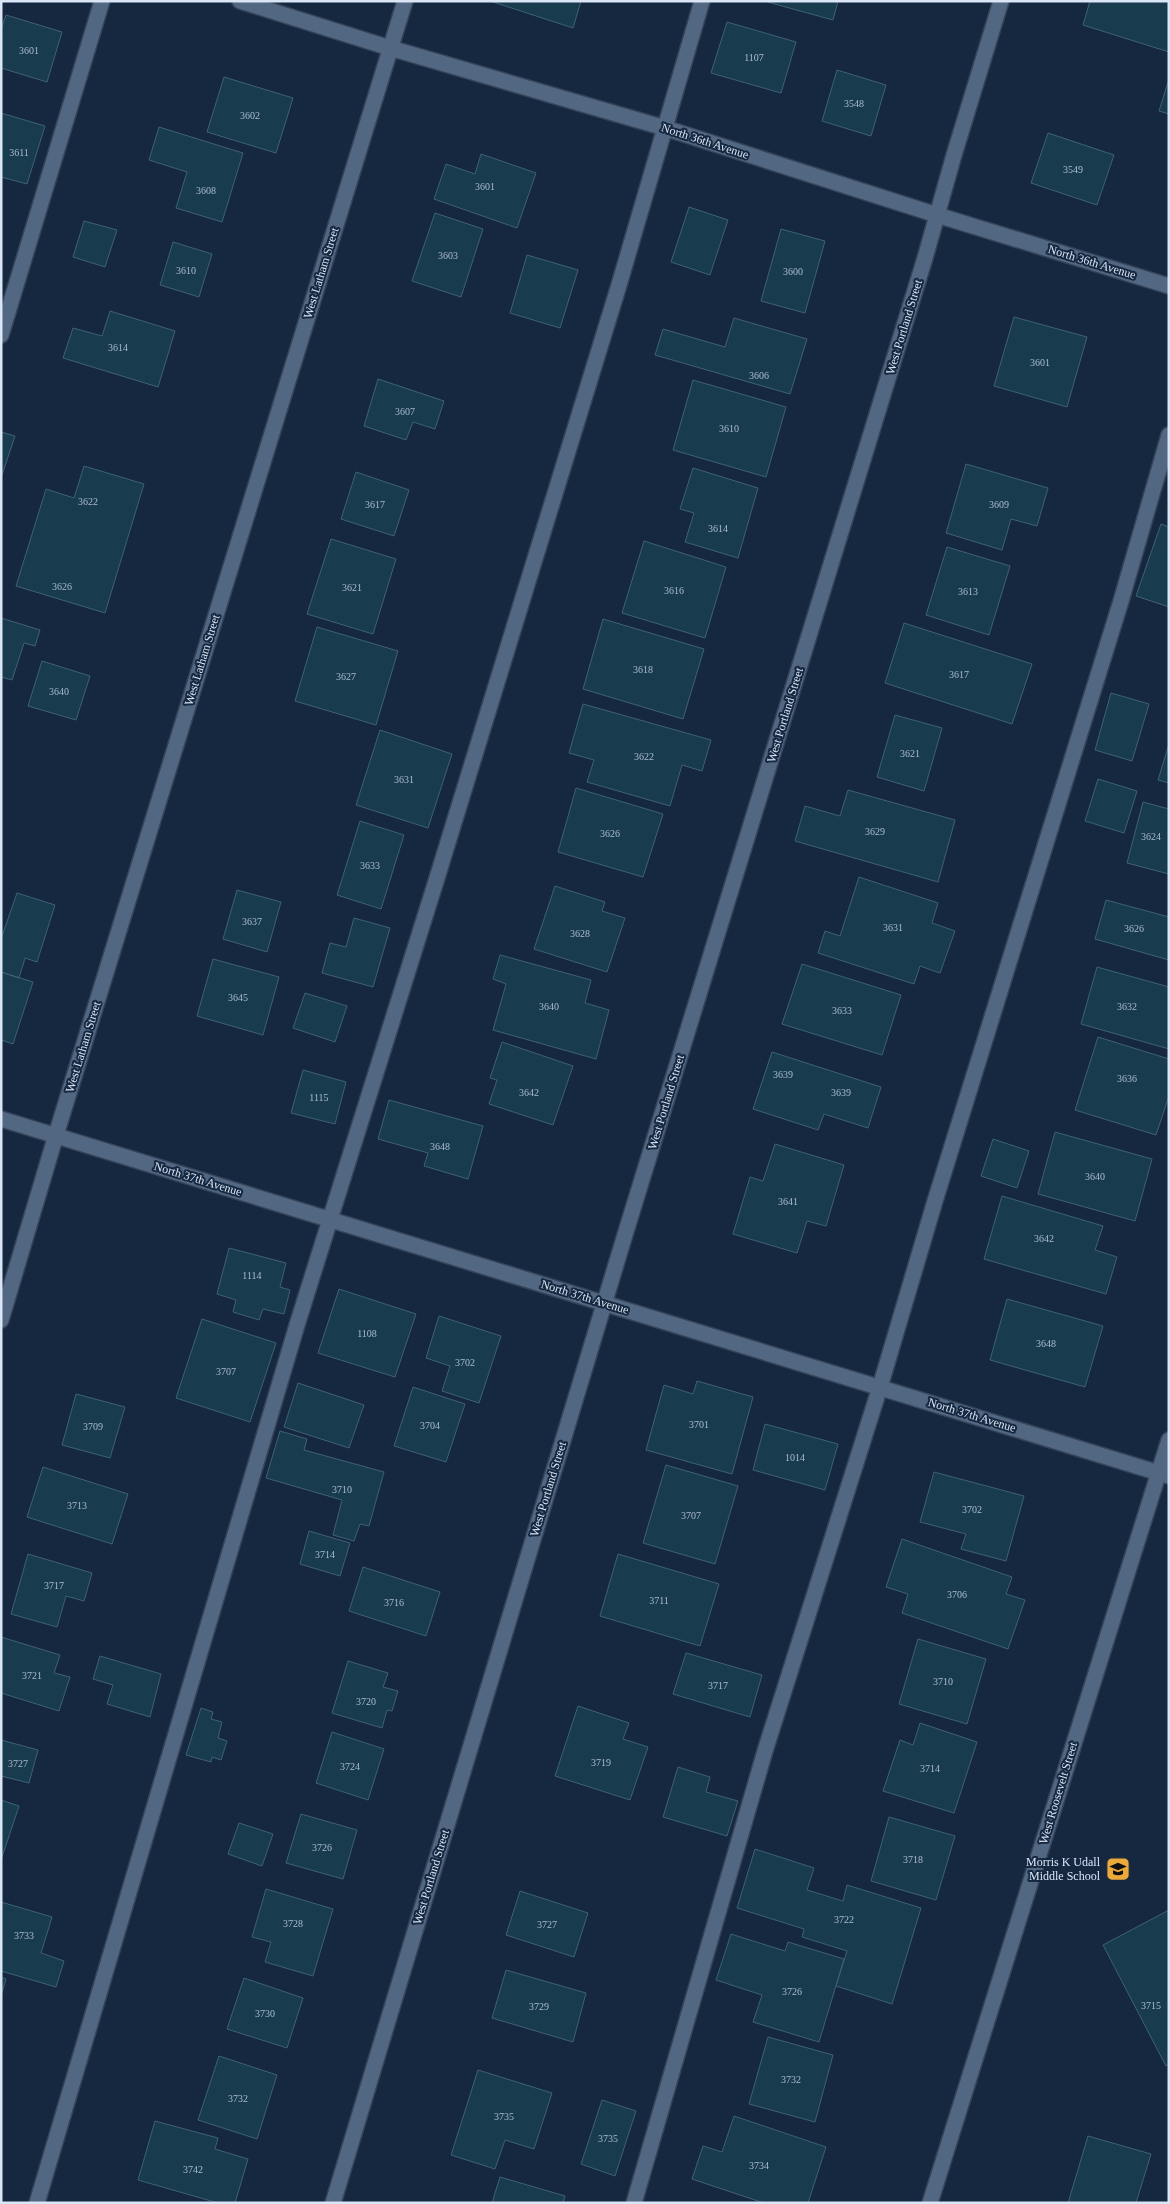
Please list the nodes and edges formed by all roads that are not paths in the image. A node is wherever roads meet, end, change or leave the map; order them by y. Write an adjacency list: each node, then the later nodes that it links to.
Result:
1 (102, 1): 10 (street)
2 (240, 1): 6 (street, North 36th Avenue)
3 (405, 1): 6 (street, West Latham Street)
4 (702, 1): 7 (street)
5 (1001, 1): 8 (street, West Portland Street)
6 (390, 48): 7 (street, North 36th Avenue); 13 (street, West Latham Street)
7 (665, 128): 8 (street, North 36th Avenue); 14 (street)
8 (937, 216): 9 (street, North 36th Avenue); 15 (street, West Portland Street)
9 (1169, 286)
10 (1, 335)
11 (1169, 436): 17 (street)
12 (1, 1119): 13 (street, North 37th Avenue)
13 (56, 1135): 14 (street, North 37th Avenue); 16 (street, West Latham Street)
14 (331, 1220): 15 (street, North 37th Avenue); 20 (street)
15 (604, 1303): 17 (street, North 37th Avenue); 21 (street, West Portland Street)
16 (1, 1320)
17 (880, 1387): 19 (street, North 37th Avenue); 22 (street)
18 (1169, 1440): 19 (street, West Roosevelt Street)
19 (1164, 1474): 23 (street, West Roosevelt Street)
20 (37, 2203)
21 (333, 2203)
22 (634, 2203)
23 (930, 2203)

